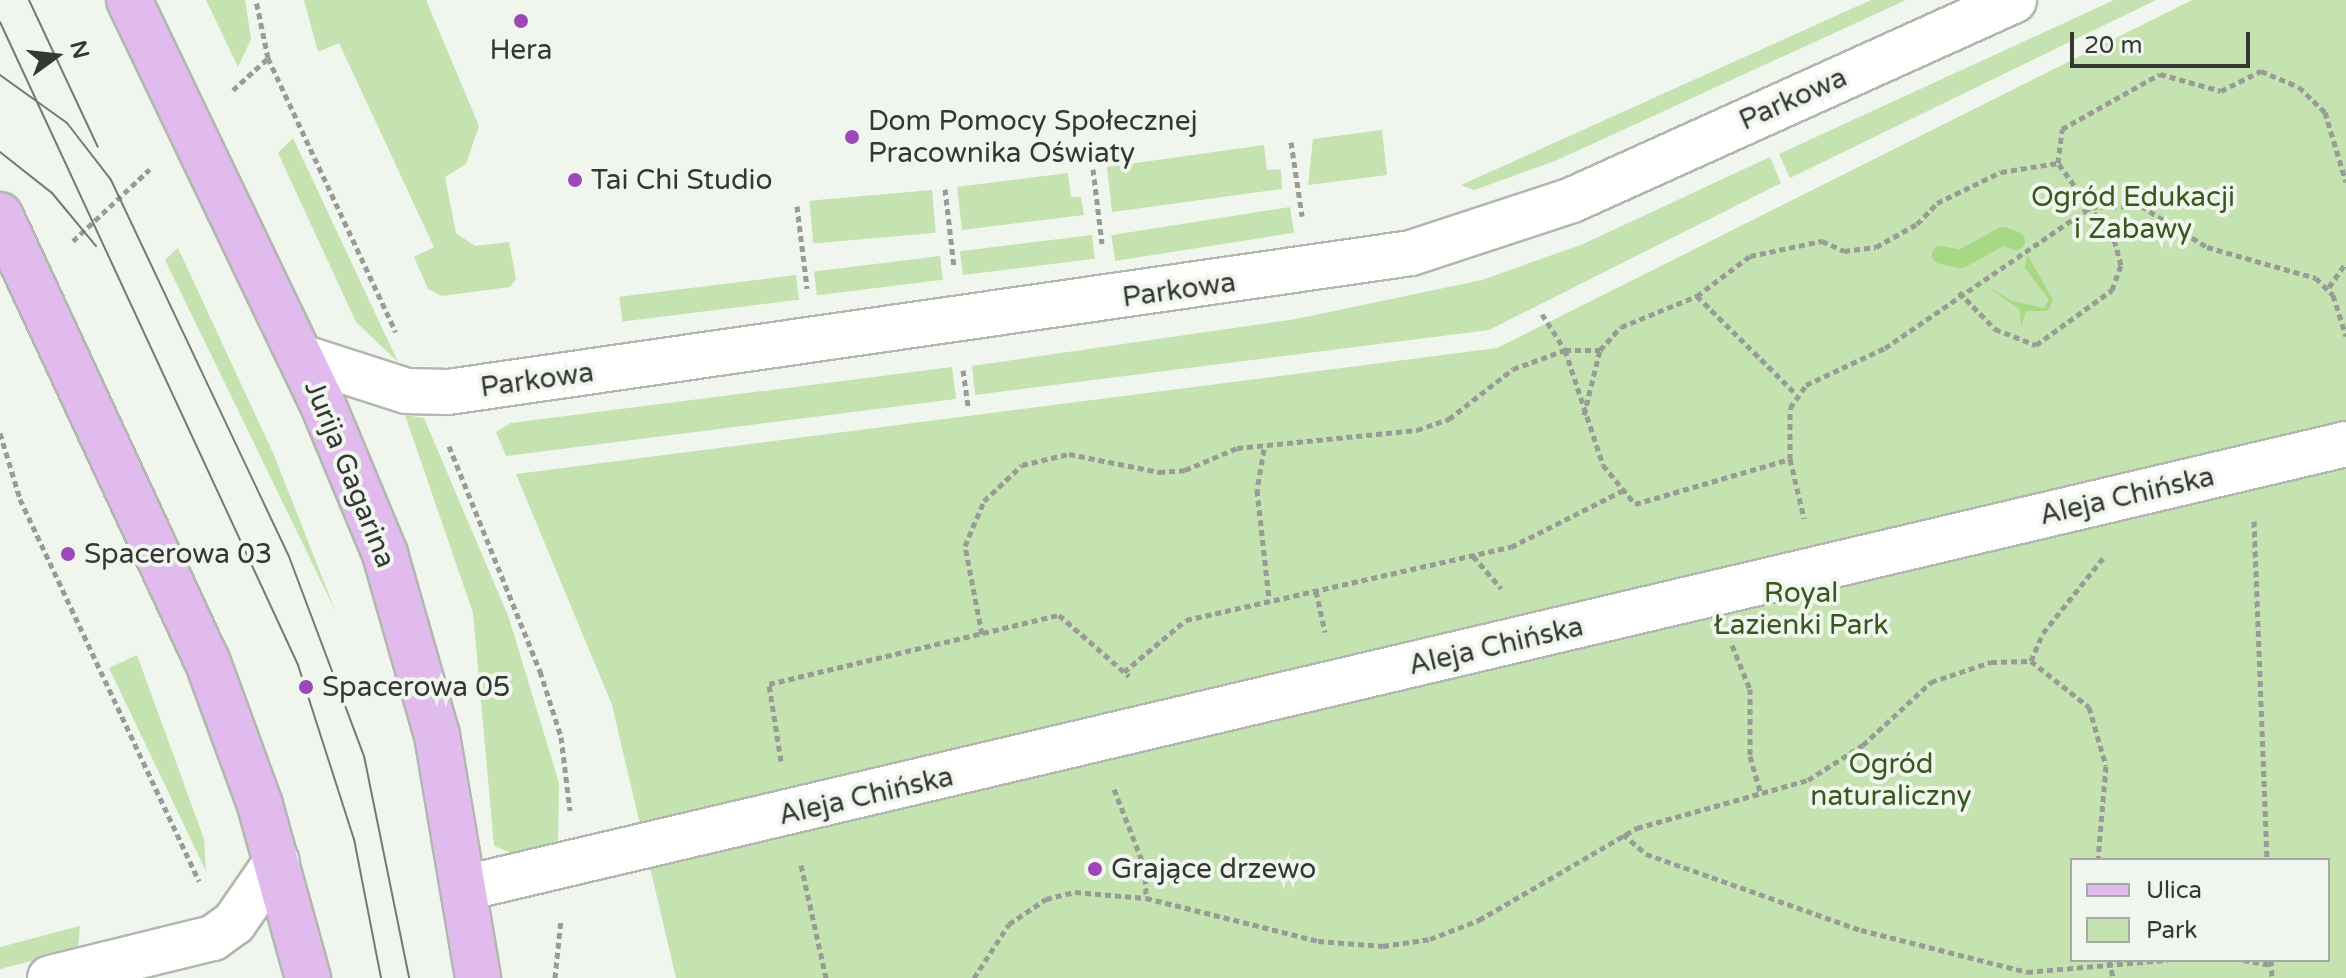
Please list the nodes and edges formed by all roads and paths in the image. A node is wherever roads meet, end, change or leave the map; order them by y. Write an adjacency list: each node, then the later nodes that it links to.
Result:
1 (129, 0): 29 (main road, Jurija Gagarina)
2 (256, 0): 4 (path)
3 (2014, 0): 29 (street, Parkowa)
4 (268, 58): 5 (path); 26 (path)
5 (238, 85)
6 (1291, 142): 15 (path)
7 (2058, 163): 10 (path); 13 (path); 22 (path)
8 (1093, 169): 17 (path)
9 (149, 170): 16 (path)
10 (2346, 182)
11 (945, 189): 19 (path)
12 (797, 206): 23 (path)
13 (2091, 207): 20 (path); 21 (path); 21 (path)
14 (0, 215): 53 (main road)
15 (1303, 221)
16 (75, 240)
17 (1103, 248)
18 (2346, 263): 20 (path)
19 (957, 283)
20 (2329, 287): 25 (path)
21 (1959, 292): 31 (path)
22 (1697, 296): 28 (path); 31 (path)
23 (809, 303)
24 (1542, 314): 27 (path)
25 (2346, 336)
26 (400, 340)
27 (1565, 350): 28 (path); 33 (path); 37 (path)
28 (1600, 350): 33 (path)
29 (301, 357): 55 (main road, Jurija Gagarina)
30 (962, 361): 32 (path)
31 (1796, 394): 39 (path)
32 (968, 406)
33 (1584, 416): 39 (path)
34 (0, 433): 56 (path)
35 (444, 434): 54 (path)
36 (2346, 444): 38 (street, Aleja Chińska)
37 (1264, 449): 41 (path); 43 (path)
38 (2242, 469): 40 (street, Aleja Chińska); 52 (path)
39 (1622, 491): 41 (path)
40 (2102, 503): 42 (street, Aleja Chińska); 44 (path)
41 (1269, 599): 45 (path)
42 (1689, 600): 46 (street, Aleja Chińska); 49 (path)
43 (982, 634): 45 (path); 48 (path)
44 (2031, 661): 49 (path); 51 (path)
45 (1124, 672): 46 (path)
46 (1162, 725): 47 (street, Aleja Chińska)
47 (1098, 741): 54 (street, Aleja Chińska); 57 (path)
48 (784, 776)
49 (1761, 794): 50 (path)
50 (1623, 834): 57 (path); 62 (path)
51 (2098, 858)
52 (2267, 858)
53 (277, 861): 63 (street); 64 (main road)
54 (566, 866): 55 (street, Aleja Chińska); 66 (path)
55 (465, 888): 65 (main road, Jurija Gagarina)
56 (205, 893)
57 (1146, 898): 68 (path)
58 (812, 921): 67 (path)
59 (2109, 962): 62 (path)
60 (2154, 962): 62 (path)
61 (2271, 963): 70 (path)
62 (2110, 968): 69 (path)
63 (50, 978)
64 (308, 978)
65 (478, 978)
66 (555, 978)
67 (826, 978)
68 (974, 978)
69 (2113, 978)
70 (2272, 978)

